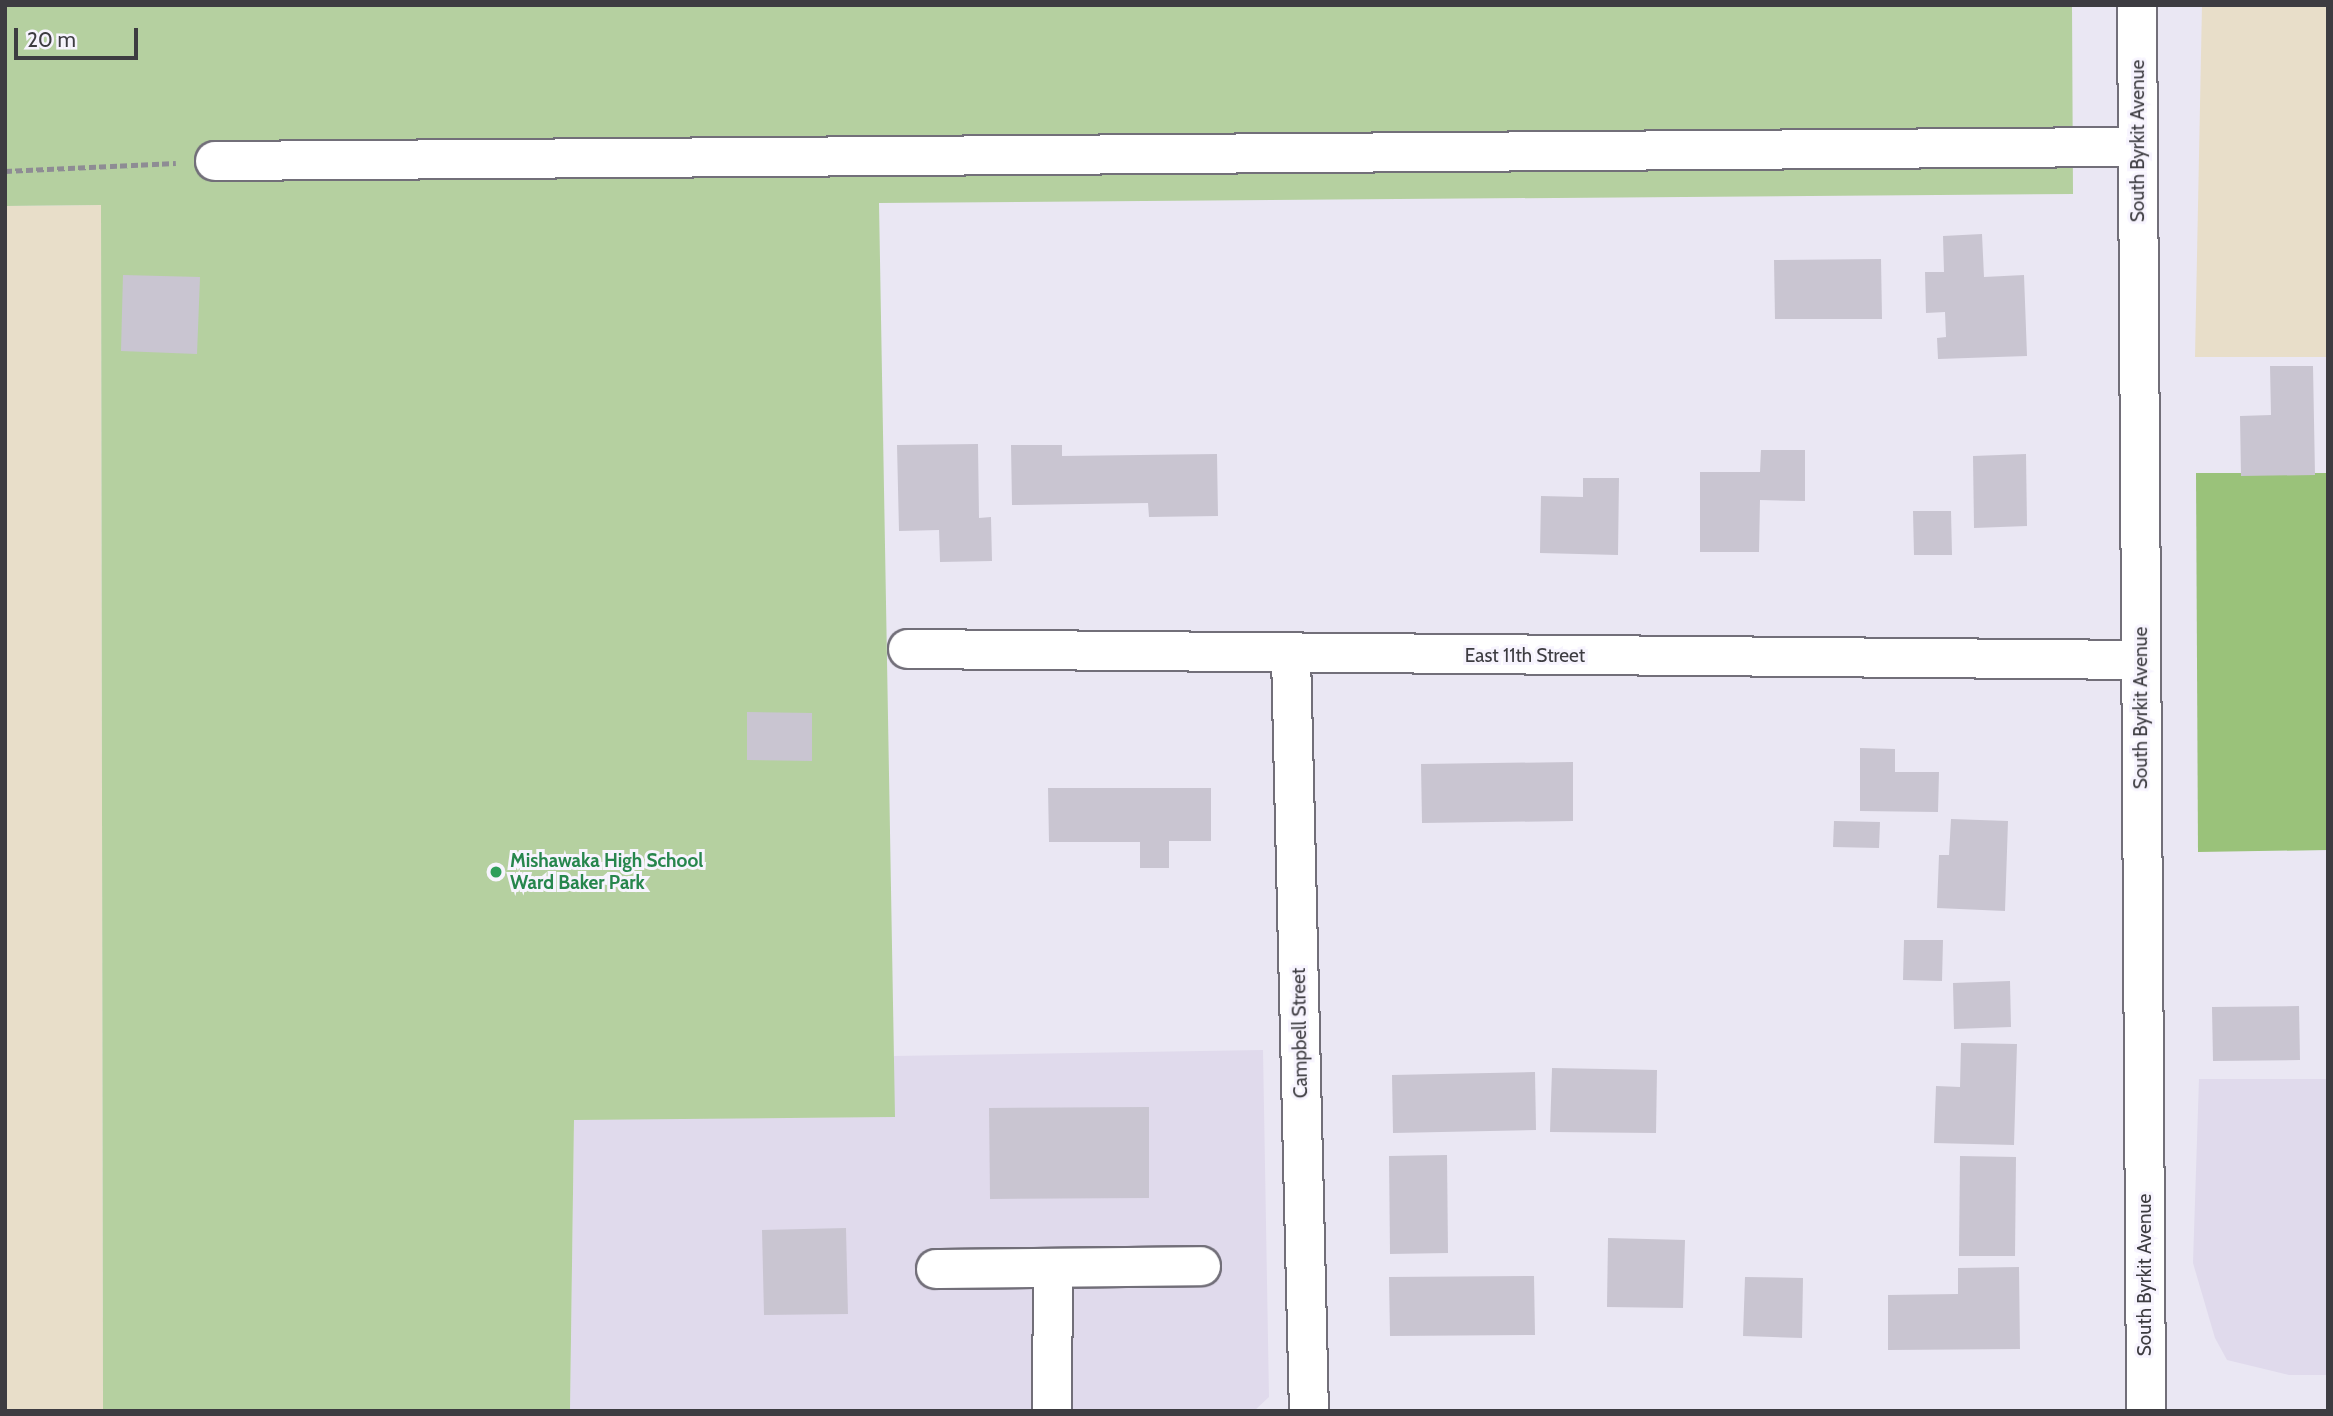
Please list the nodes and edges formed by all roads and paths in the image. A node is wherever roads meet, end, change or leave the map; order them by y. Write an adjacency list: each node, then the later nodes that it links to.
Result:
1 (2137, 5): 2 (street, South Byrkit Avenue)
2 (2138, 147): 3 (street); 7 (street, South Byrkit Avenue)
3 (215, 161): 4 (path)
4 (5, 171)
5 (908, 649): 6 (street, East 11th Street)
6 (1290, 655): 7 (street, East 11th Street); 12 (street, Campbell Street)
7 (2141, 660): 13 (street, South Byrkit Avenue)
8 (1201, 1266): 10 (street)
9 (936, 1269): 10 (street)
10 (1052, 1269): 11 (street)
11 (1052, 1411)
12 (1310, 1411)
13 (2146, 1411)

